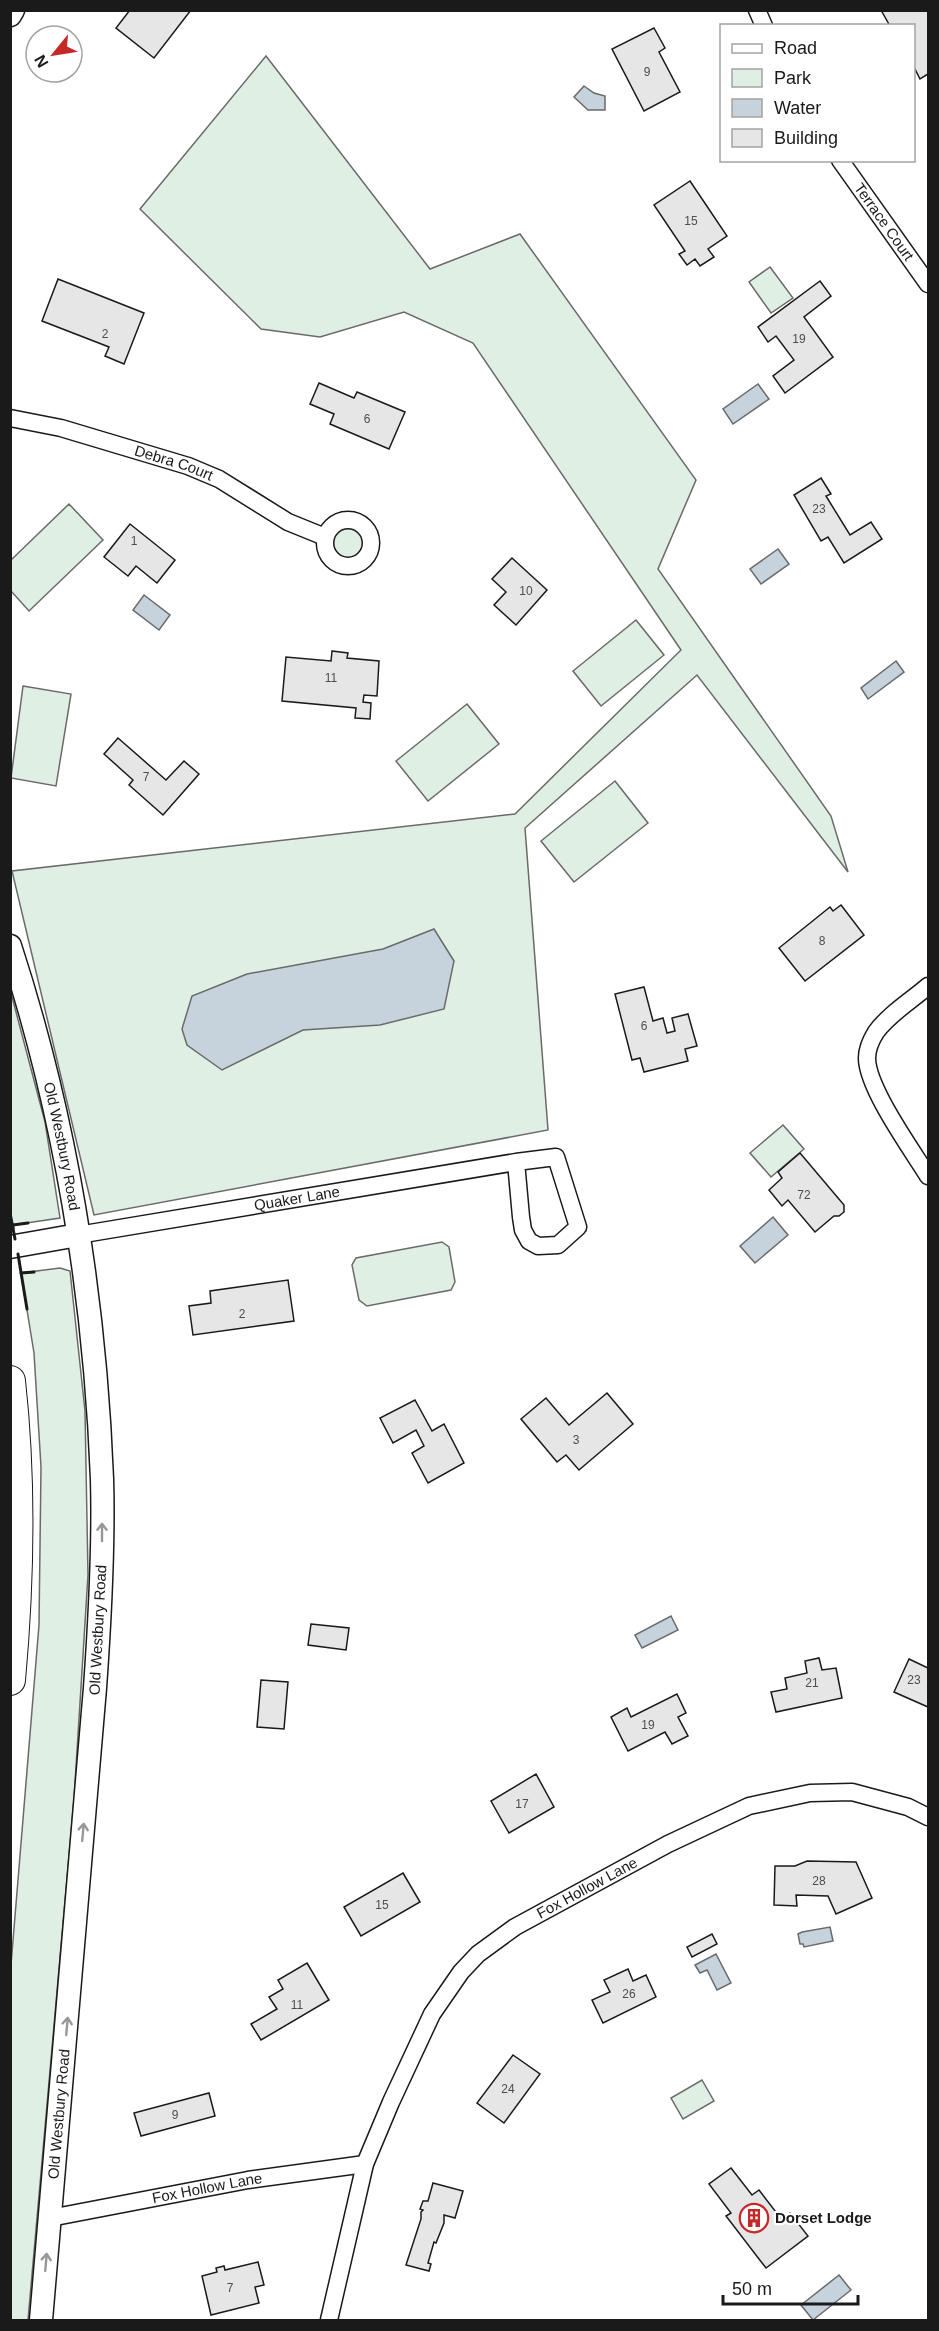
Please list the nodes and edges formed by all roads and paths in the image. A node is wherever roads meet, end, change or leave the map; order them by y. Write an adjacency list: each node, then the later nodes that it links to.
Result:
1 (13, 10): 3 (main road)
2 (757, 10): 4 (street)
3 (10, 15)
4 (763, 24)
5 (841, 162): 6 (street, Terrace Court)
6 (928, 284)
7 (10, 418): 8 (street, Debra Court)
8 (325, 537)
9 (10, 946): 13 (main road, Old Westbury Road)
10 (928, 986): 12 (street)
11 (516, 1162): 11 (street, Quaker Lane); 13 (street, Quaker Lane)
12 (928, 1176)
13 (78, 1235): 14 (main road); 19 (main road, Old Westbury Road, one-way to 13)
14 (10, 1247)
15 (10, 1381): 16 (highway)
16 (10, 1680)
17 (928, 1817): 18 (street, Fox Hollow Lane)
18 (365, 2164): 19 (street, Fox Hollow Lane); 21 (street, Fox Hollow Lane)
19 (50, 2218): 20 (main road, Old Westbury Road, one-way to 19)
20 (41, 2320)
21 (328, 2320)

